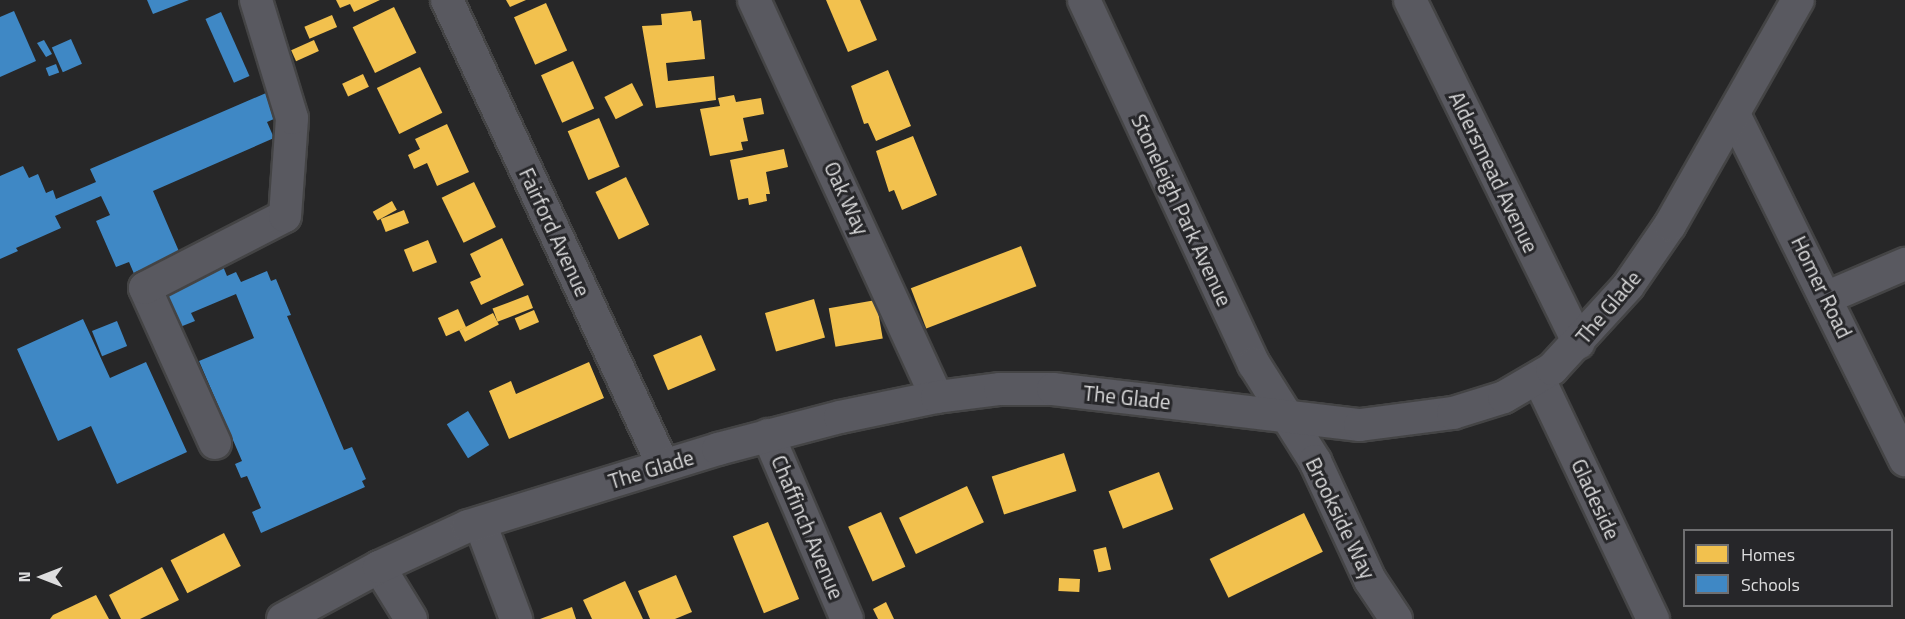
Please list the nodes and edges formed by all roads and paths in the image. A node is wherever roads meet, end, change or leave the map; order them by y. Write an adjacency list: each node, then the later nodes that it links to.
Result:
1 (256, 0): 15 (street)
2 (447, 0): 17 (street, Fairford Avenue)
3 (754, 0): 12 (street, Oak Way)
4 (1084, 0): 13 (street, Stoneleigh Park Avenue)
5 (1410, 0): 10 (street, Aldersmead Avenue)
6 (1798, 0): 7 (street, The Glade)
7 (1735, 116): 9 (street, Homer Road); 10 (street, The Glade)
8 (1905, 264): 9 (street)
9 (1828, 297): 16 (street, Homer Road)
10 (1579, 343): 11 (street, The Glade)
11 (1539, 379): 13 (street, The Glade); 25 (street, Gladeside)
12 (937, 397): 13 (street, The Glade); 14 (street, The Glade)
13 (1287, 416): 24 (street, Brookside Way)
14 (768, 435): 17 (street, The Glade); 23 (street, Chaffinch Avenue)
15 (215, 443)
16 (1905, 460)
17 (663, 465): 18 (street, The Glade)
18 (480, 523): 19 (street, The Glade); 22 (street)
19 (379, 567): 20 (street, The Glade); 21 (street)
20 (283, 619)
21 (411, 619)
22 (516, 619)
23 (848, 619)
24 (1396, 619)
25 (1653, 619)

